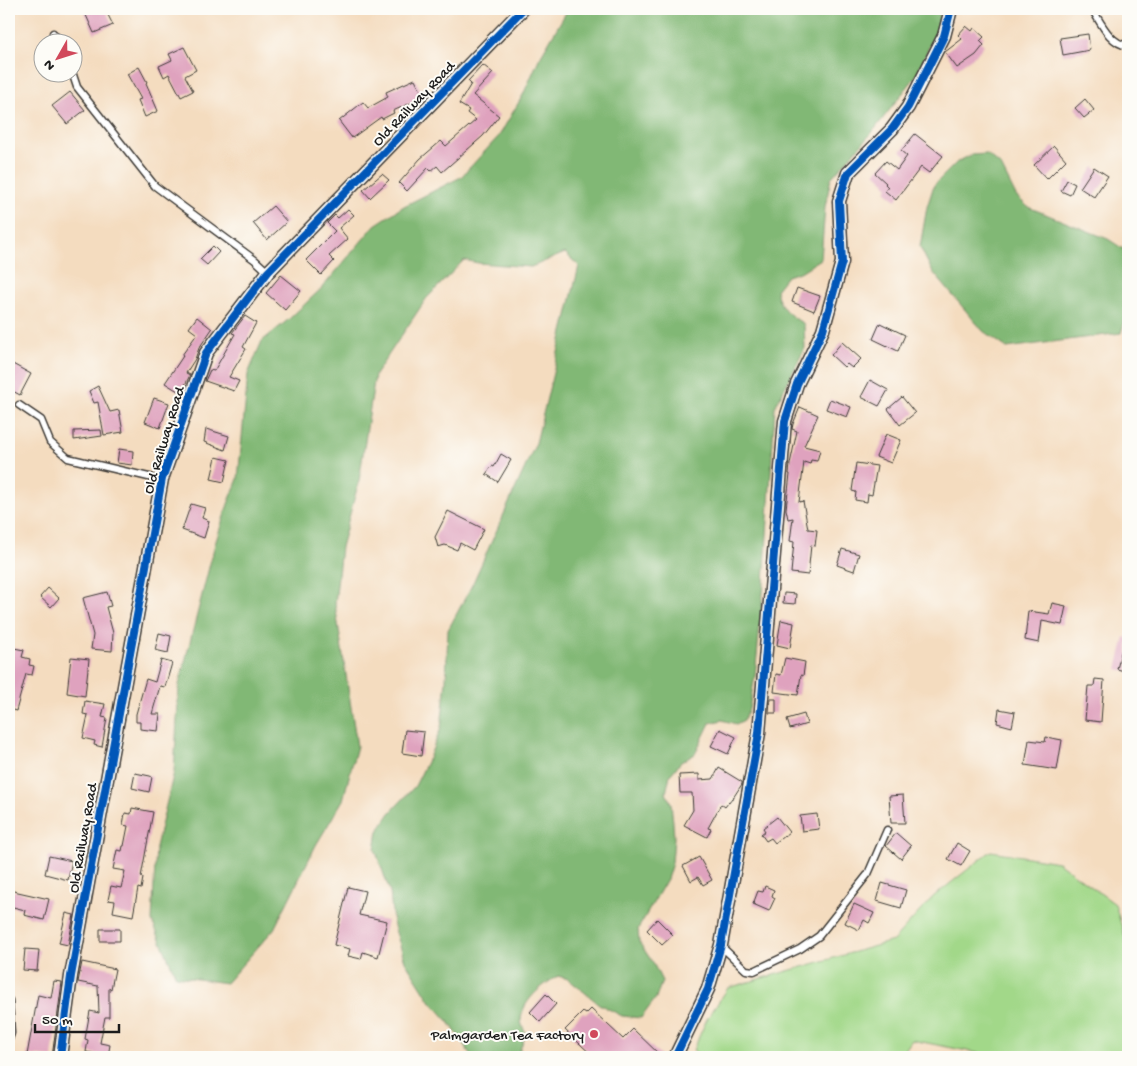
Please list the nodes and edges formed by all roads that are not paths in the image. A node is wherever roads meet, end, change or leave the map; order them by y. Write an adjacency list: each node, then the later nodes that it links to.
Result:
1 (523, 9): 6 (street, Old Railway Road)
2 (951, 9): 10 (street)
3 (1092, 9): 4 (lane)
4 (1128, 46)
5 (75, 82): 6 (lane)
6 (268, 272): 8 (street, Old Railway Road)
7 (19, 405): 8 (lane)
8 (162, 479): 13 (street, Old Railway Road)
9 (887, 830): 10 (lane)
10 (720, 945): 14 (street)
11 (9, 1000): 12 (lane)
12 (9, 1039)
13 (60, 1057)
14 (675, 1057)

